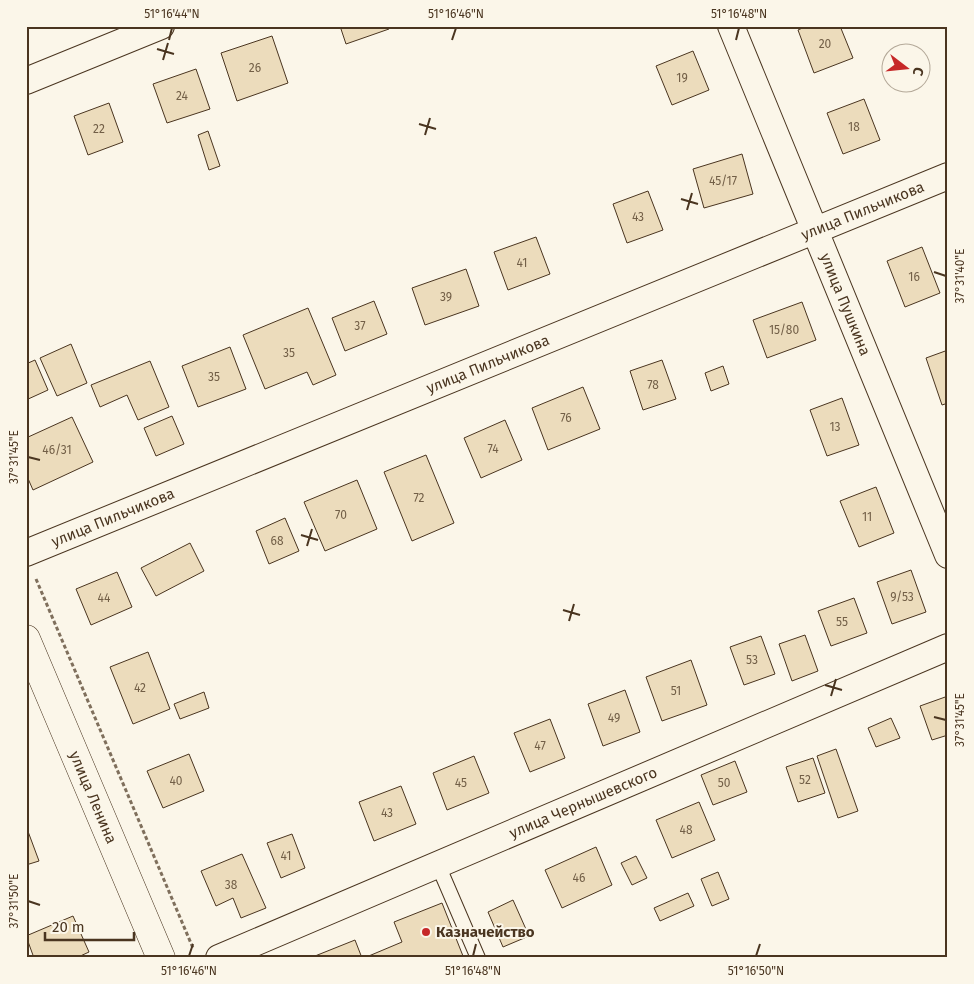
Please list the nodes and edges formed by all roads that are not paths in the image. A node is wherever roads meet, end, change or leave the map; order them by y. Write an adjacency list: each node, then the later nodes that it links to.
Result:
1 (161, 26): 3 (street)
2 (731, 26): 5 (street, улица Пушкина)
3 (26, 81)
4 (948, 176): 5 (street, улица Пильчикова)
5 (815, 230): 6 (street, улица Пушкина); 7 (street, улица Пильчикова)
6 (948, 555)
7 (30, 564)
8 (26, 639): 11 (main road, улица Ленина)
9 (948, 647): 10 (street, улица Чернышевского)
10 (438, 865): 12 (street, улица Чернышевского); 13 (lane)
11 (160, 958)
12 (219, 958)
13 (478, 958)

